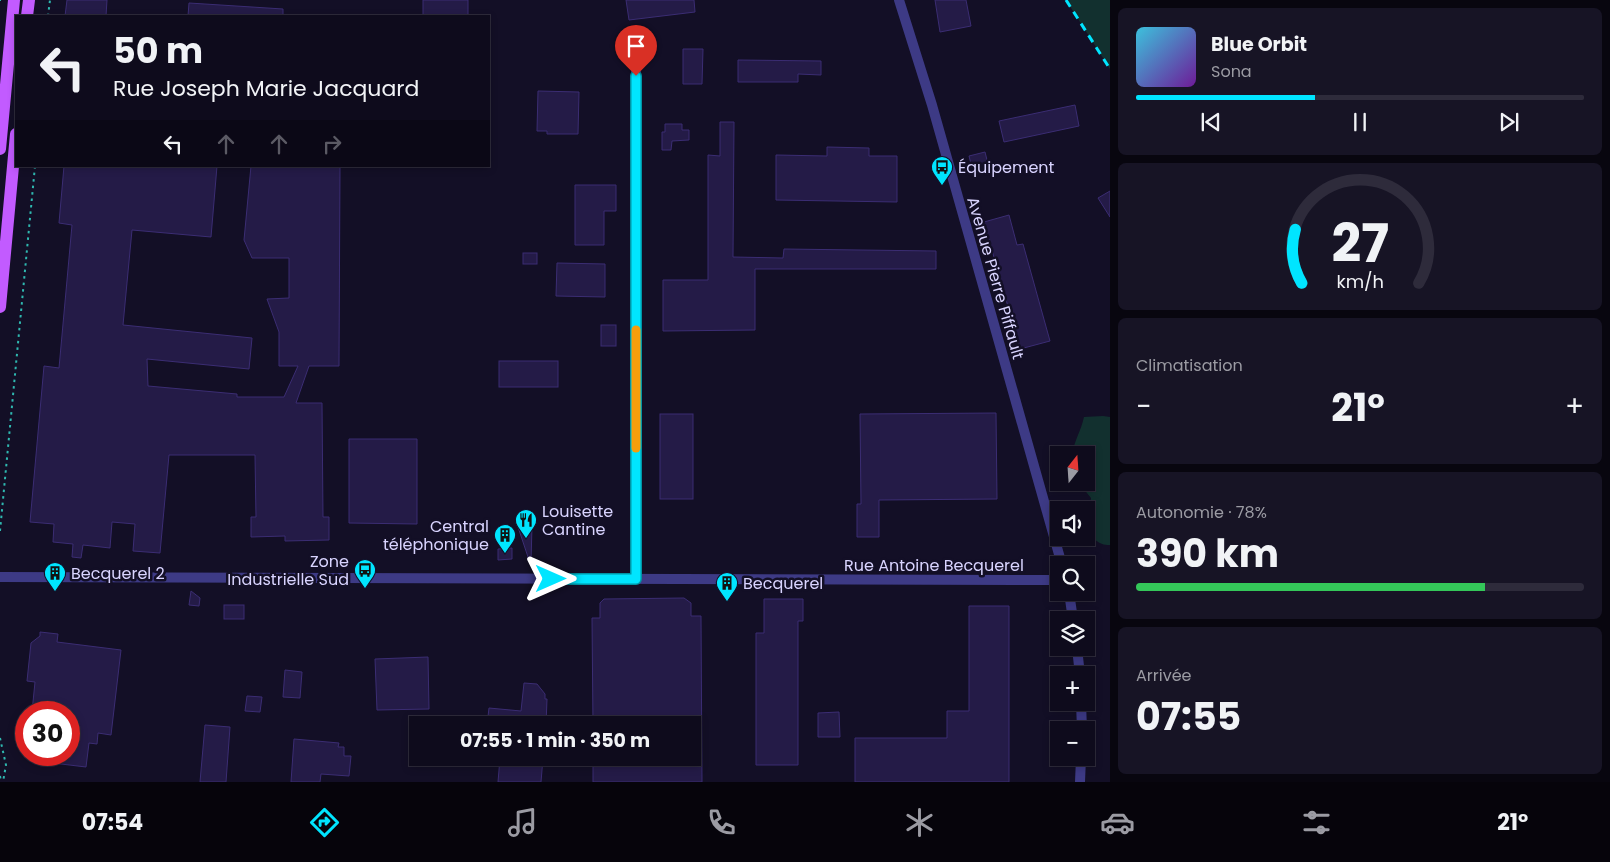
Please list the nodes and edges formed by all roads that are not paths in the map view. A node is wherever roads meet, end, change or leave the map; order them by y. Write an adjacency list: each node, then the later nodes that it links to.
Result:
1 (14, 0): 7 (main road)
2 (29, 0): 4 (main road)
3 (899, 0): 9 (street, Avenue Pierre Piffault)
4 (27, 15)
5 (636, 57): 11 (street)
6 (15, 145): 8 (main road)
7 (0, 149)
8 (0, 307)
9 (1059, 556)
10 (0, 577): 11 (street, Rue Antoine Becquerel)
11 (636, 579): 12 (street, Rue Antoine Becquerel)
12 (1050, 580)
13 (1081, 766): 14 (street)
14 (1080, 782)

